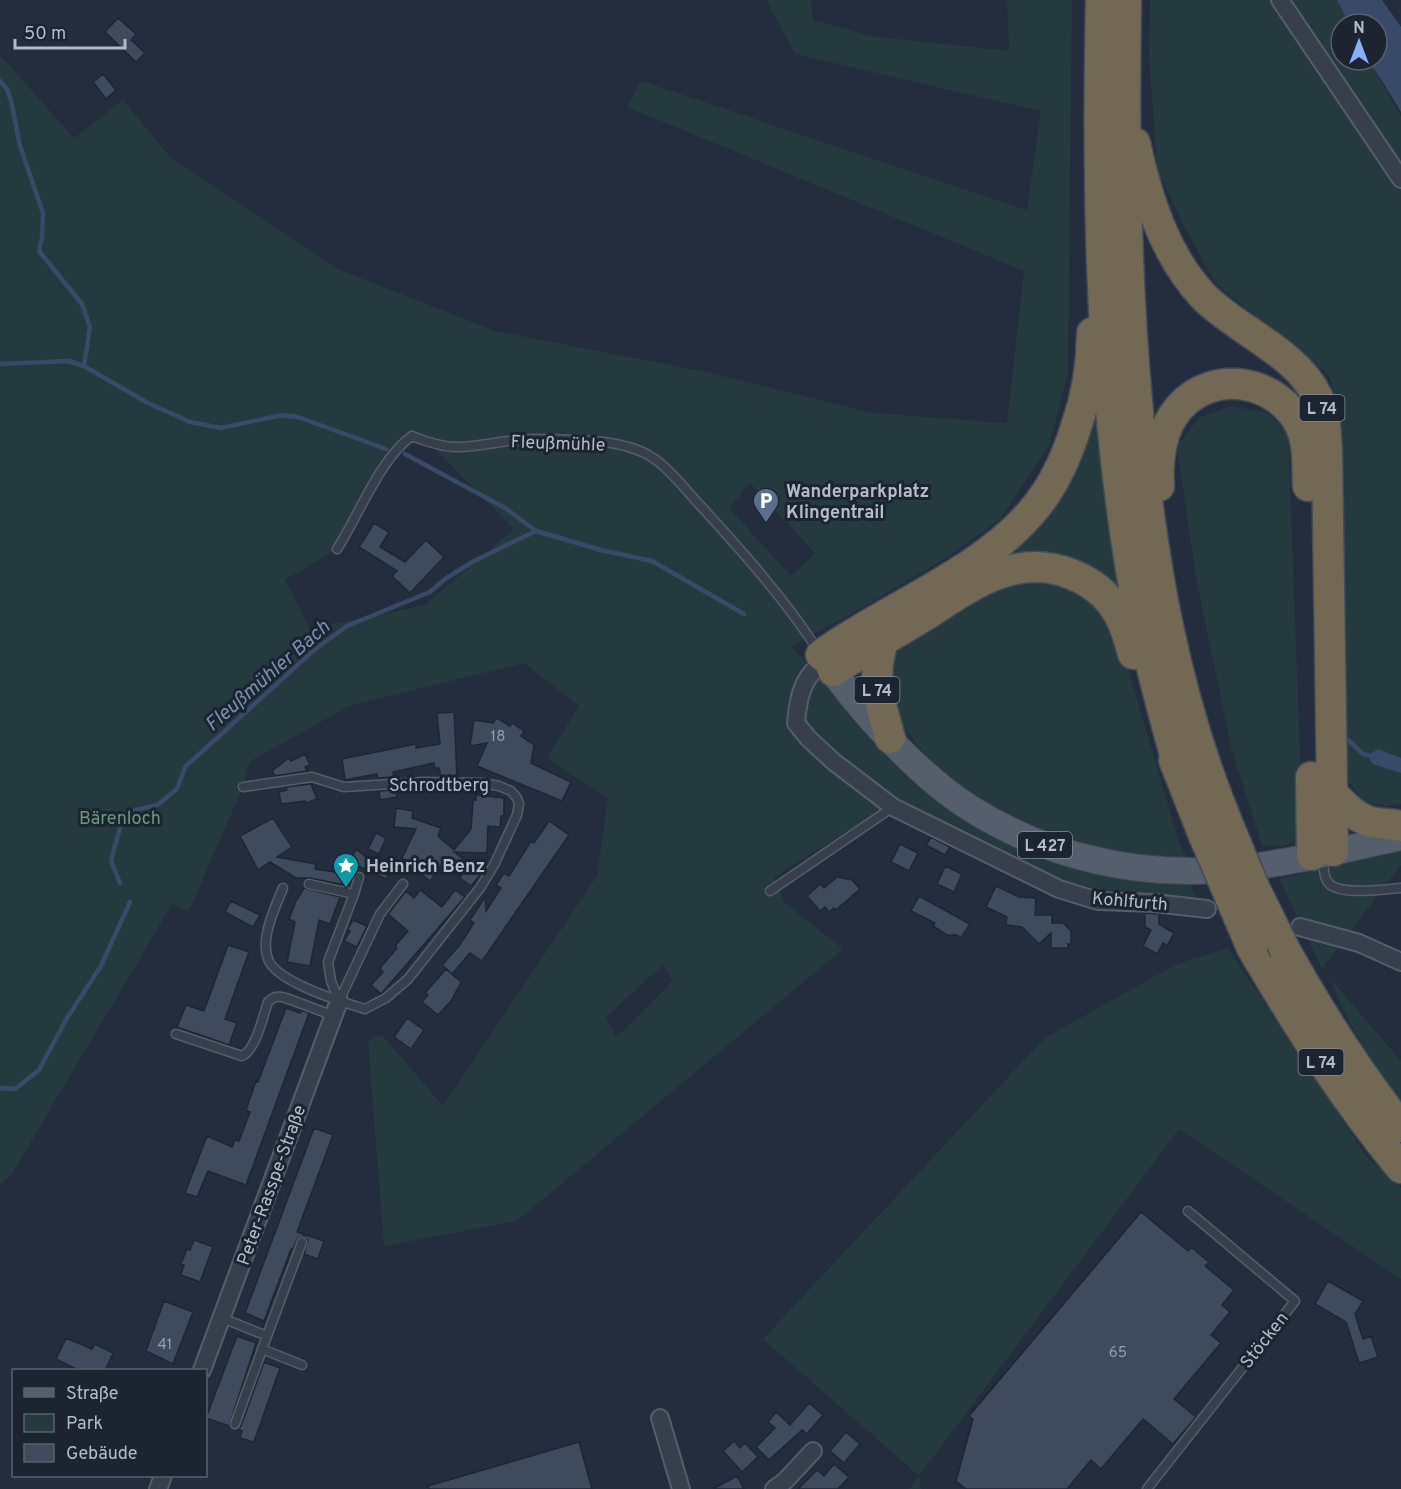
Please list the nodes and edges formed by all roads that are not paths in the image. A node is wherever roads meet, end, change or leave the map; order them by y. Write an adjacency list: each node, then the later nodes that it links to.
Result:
1 (1101, 0): 6 (highway, L 74)
2 (1126, 0): 4 (highway, L 74)
3 (1280, 0): 5 (street)
4 (1125, 93): 7 (highway, L 74); 14 (highway, L 74)
5 (1401, 179)
6 (1101, 216): 10 (highway, L 74); 12 (highway, L 74)
7 (1153, 545): 17 (highway, L 74); 19 (highway, L 74)
8 (337, 549): 10 (lane, Fleußmühle)
9 (883, 641): 10 (highway, L 74); 11 (highway, L 74); 12 (highway, L 74)
10 (826, 663): 11 (main road, L 427); 15 (street, Kohlfurth)
11 (890, 738): 19 (main road, L 427)
12 (1180, 777): 17 (highway, L 74)
13 (243, 787): 30 (lane, Schrodtberg)
14 (1332, 793): 16 (highway); 19 (highway, L 74)
15 (893, 807): 25 (lane); 27 (street, Kohlfurth)
16 (1401, 826)
17 (1218, 835): 28 (highway, L 74, bridge); 33 (highway, L 74, bridge)
18 (1401, 837): 19 (main road, L 427)
19 (1323, 853): 24 (lane)
20 (358, 877): 26 (lane)
21 (309, 884): 26 (lane)
22 (402, 884): 30 (lane)
23 (283, 888): 30 (lane, Schrodtberg)
24 (1401, 888)
25 (770, 891)
26 (354, 894): 30 (lane)
27 (1207, 909)
28 (1293, 939): 29 (street); 32 (highway, L 74)
29 (1401, 962)
30 (337, 1008): 31 (lane); 36 (street, Peter-Rasspe-Straße)
31 (176, 1034)
32 (1401, 1128)
33 (1401, 1168)
34 (1188, 1211): 46 (lane, Stöcken)
35 (302, 1242): 37 (lane)
36 (222, 1318): 37 (lane); 40 (street, Peter-Rasspe-Straße)
37 (267, 1336): 38 (lane)
38 (262, 1349): 39 (lane); 42 (lane)
39 (302, 1365)
40 (203, 1369)
41 (660, 1418): 44 (street)
42 (236, 1424)
43 (813, 1451): 45 (street)
44 (681, 1489)
45 (774, 1489)
46 (1147, 1489)

